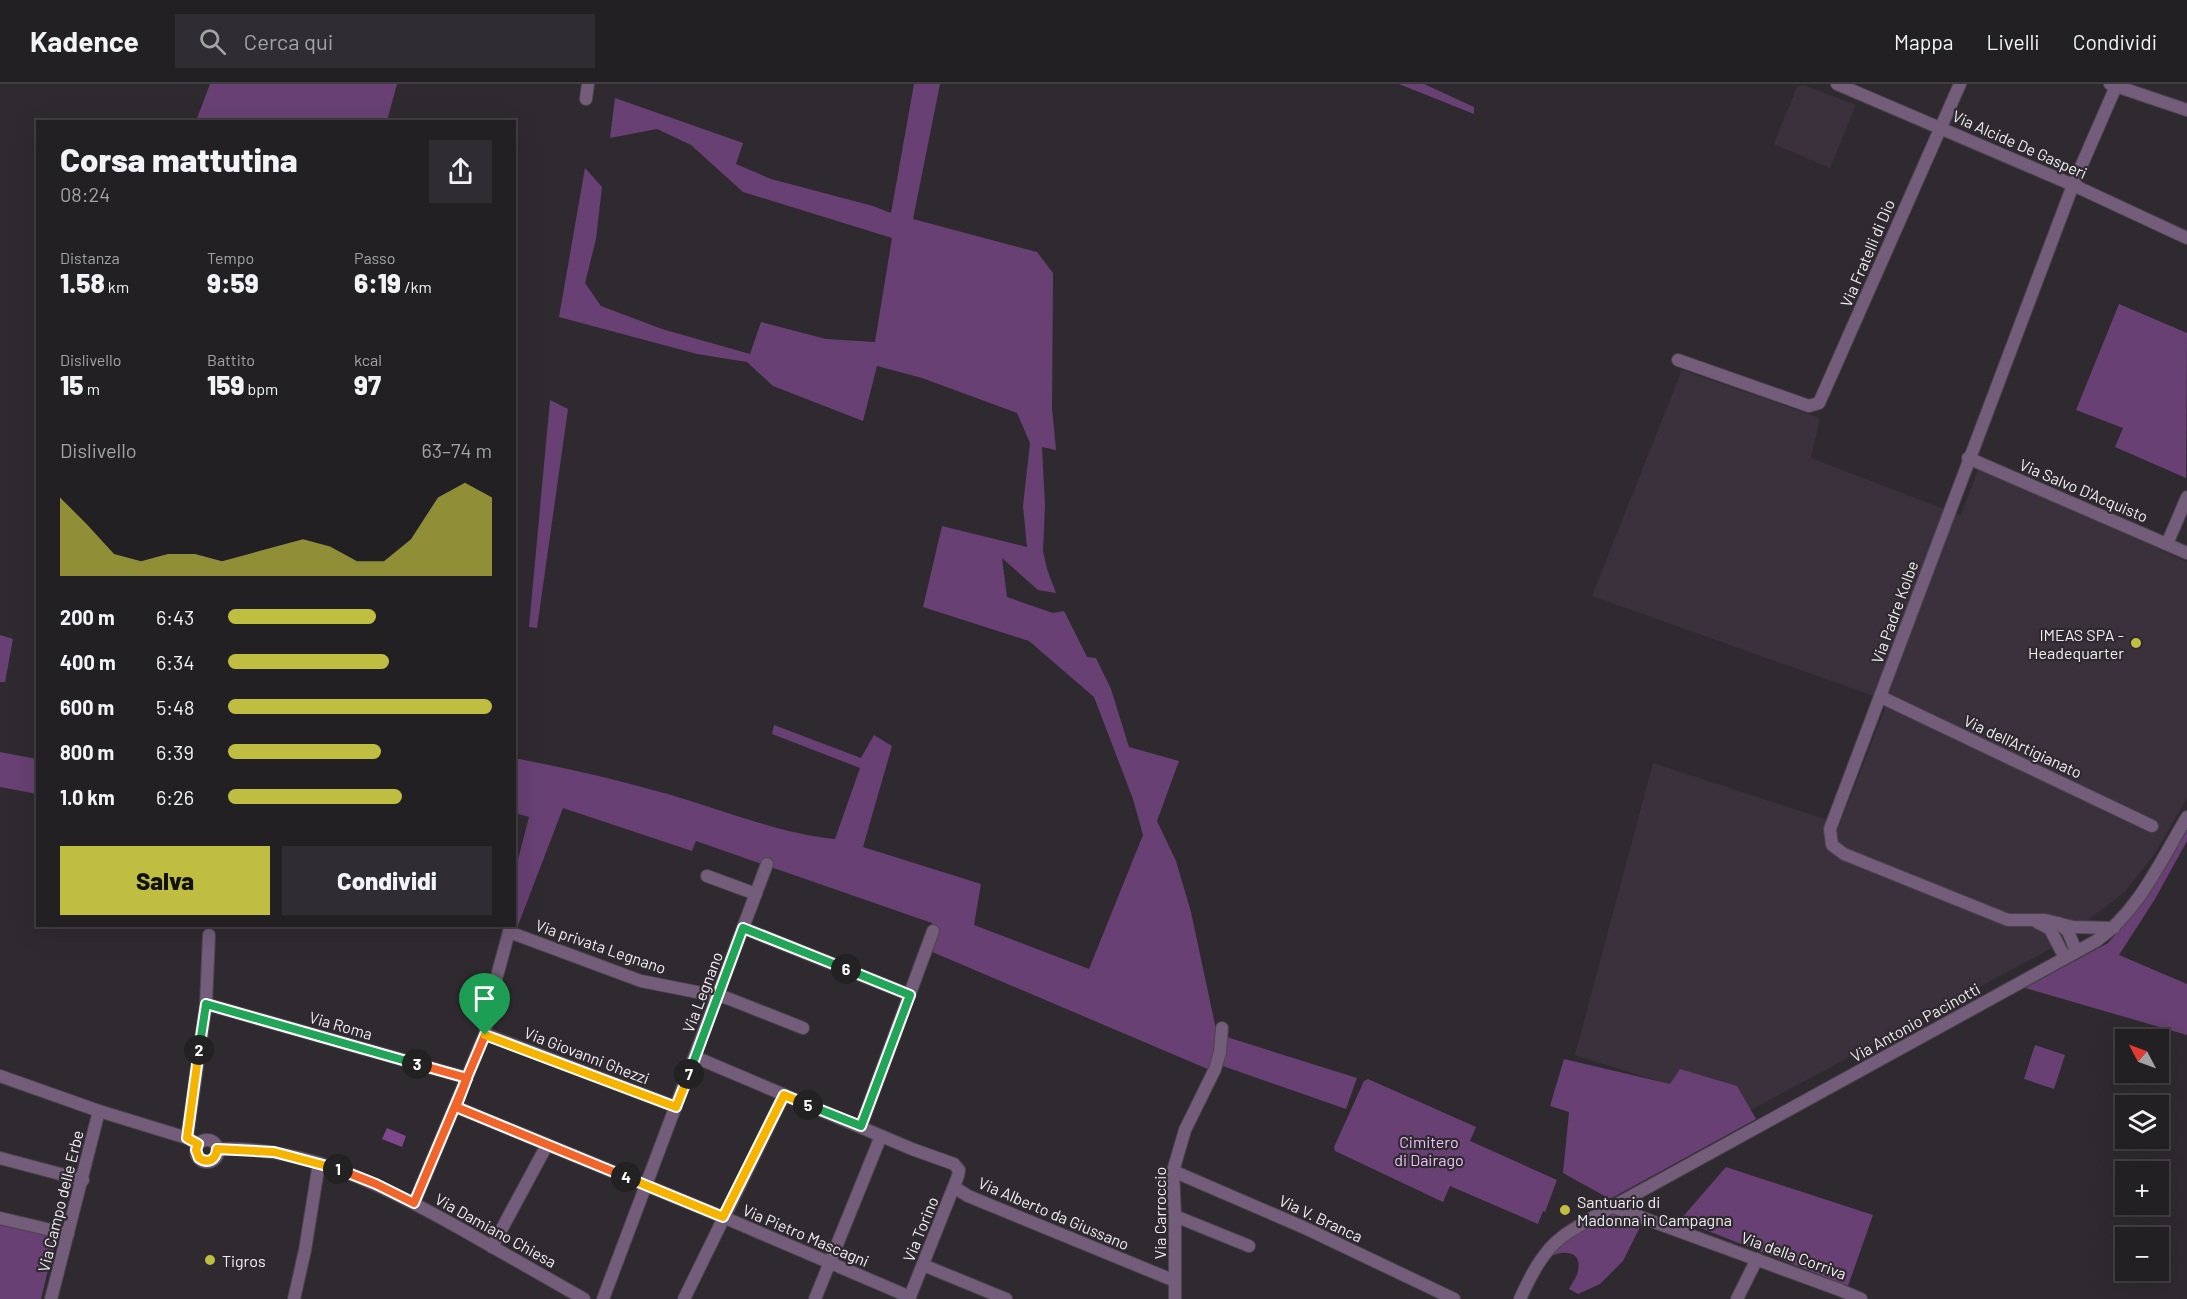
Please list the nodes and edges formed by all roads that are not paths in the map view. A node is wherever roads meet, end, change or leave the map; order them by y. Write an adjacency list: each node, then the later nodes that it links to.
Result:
1 (588, 84): 5 (street)
2 (1837, 84): 7 (street, Via Alcide De Gasperi)
3 (1960, 84): 7 (street, Via Fratelli di Dio)
4 (2114, 85): 6 (street); 8 (street, Via Padre Kolbe)
5 (586, 99)
6 (2187, 110)
7 (1940, 127): 8 (street, Via Alcide De Gasperi); 10 (street, Via Fratelli di Dio)
8 (2073, 185): 9 (street, Via Alcide De Gasperi); 11 (street, Via Padre Kolbe)
9 (2187, 238)
10 (1678, 360)
11 (1968, 458): 13 (street, Via Salvo D'Acquisto); 15 (street, Via Padre Kolbe)
12 (2187, 497): 13 (street)
13 (2167, 544): 14 (street, Via Salvo D'Acquisto)
14 (2187, 553)
15 (1881, 697): 17 (street, Via dell'Artigianato); 21 (street, Via Padre Kolbe)
16 (2187, 817): 24 (street, Via Antonio Pacinotti)
17 (2152, 826)
18 (767, 864): 20 (street, Via Legnano)
19 (707, 876): 20 (street)
20 (756, 894): 23 (street, Via Legnano)
21 (2036, 922): 22 (street, Via Padre Kolbe); 28 (street)
22 (2057, 923): 24 (street, Via Padre Kolbe); 27 (street)
23 (743, 928): 29 (street); 30 (street, Via Legnano)
24 (2114, 928): 27 (street, Via Antonio Pacinotti)
25 (933, 931): 29 (street)
26 (209, 935): 31 (street)
27 (2076, 951): 28 (street, Via Antonio Pacinotti)
28 (2065, 958): 54 (street, Via Antonio Pacinotti)
29 (910, 995): 42 (street)
30 (718, 997): 32 (street, Via privata Legnano); 34 (street, Via privata Legnano); 35 (street, Via Legnano)
31 (206, 1004): 37 (street, Via Roma); 44 (street)
32 (803, 1028)
33 (1222, 1028): 49 (street, Via Carroccio)
34 (485, 1035): 37 (street); 40 (street, Via Giovanni Ghezzi)
35 (695, 1057): 38 (street); 40 (street, Via Legnano)
36 (0, 1076): 41 (street)
37 (467, 1078): 39 (street)
38 (784, 1095): 42 (street); 56 (street)
39 (456, 1107): 45 (street, Via Pietro Mascagni); 53 (street)
40 (676, 1107): 51 (street, Via Legnano)
41 (99, 1111): 44 (street); 50 (street, Via Campo delle Erbe)
42 (861, 1126): 43 (street)
43 (881, 1136): 52 (street, Via Torino); 62 (street)
44 (192, 1141): 46 (street); 46 (street)
45 (547, 1145): 51 (street, Via Pietro Mascagni); 60 (street)
46 (217, 1149): 48 (street, Via Damiano Chiesa)
47 (0, 1158): 50 (street)
48 (319, 1163): 53 (street, Via Damiano Chiesa); 67 (street)
49 (1173, 1171): 55 (street, Via Carroccio); 74 (street, Via V. Branca)
50 (83, 1180): 58 (street, Via Campo delle Erbe)
51 (646, 1186): 56 (street, Via Pietro Mascagni); 69 (street, Via Legnano)
52 (954, 1187): 63 (street, Via Torino); 64 (street, Via Alberto da Giussano)
53 (414, 1203): 60 (street, Via Damiano Chiesa)
54 (1613, 1207): 61 (street, Via della Corriva); 75 (street, Via Antonio Pacinotti)
55 (1175, 1216): 59 (street); 64 (street, Via Carroccio)
56 (723, 1217): 62 (street, Via Pietro Mascagni); 70 (street)
57 (0, 1218): 58 (street)
58 (68, 1233): 66 (street, Via Campo delle Erbe)
59 (1248, 1246)
60 (492, 1247): 68 (street, Via Damiano Chiesa)
61 (1757, 1259): 76 (street); 77 (street, Via della Corriva)
62 (830, 1263): 65 (street, Via Pietro Mascagni); 71 (street)
63 (923, 1265): 65 (street, Via Torino); 72 (street)
64 (1175, 1281): 73 (street, Via Carroccio)
65 (910, 1298)
66 (51, 1299)
67 (294, 1299)
68 (584, 1299)
69 (603, 1299)
70 (684, 1299)
71 (815, 1299)
72 (1006, 1299)
73 (1175, 1299)
74 (1454, 1299)
75 (1520, 1299)
76 (1737, 1299)
77 (1861, 1299)

